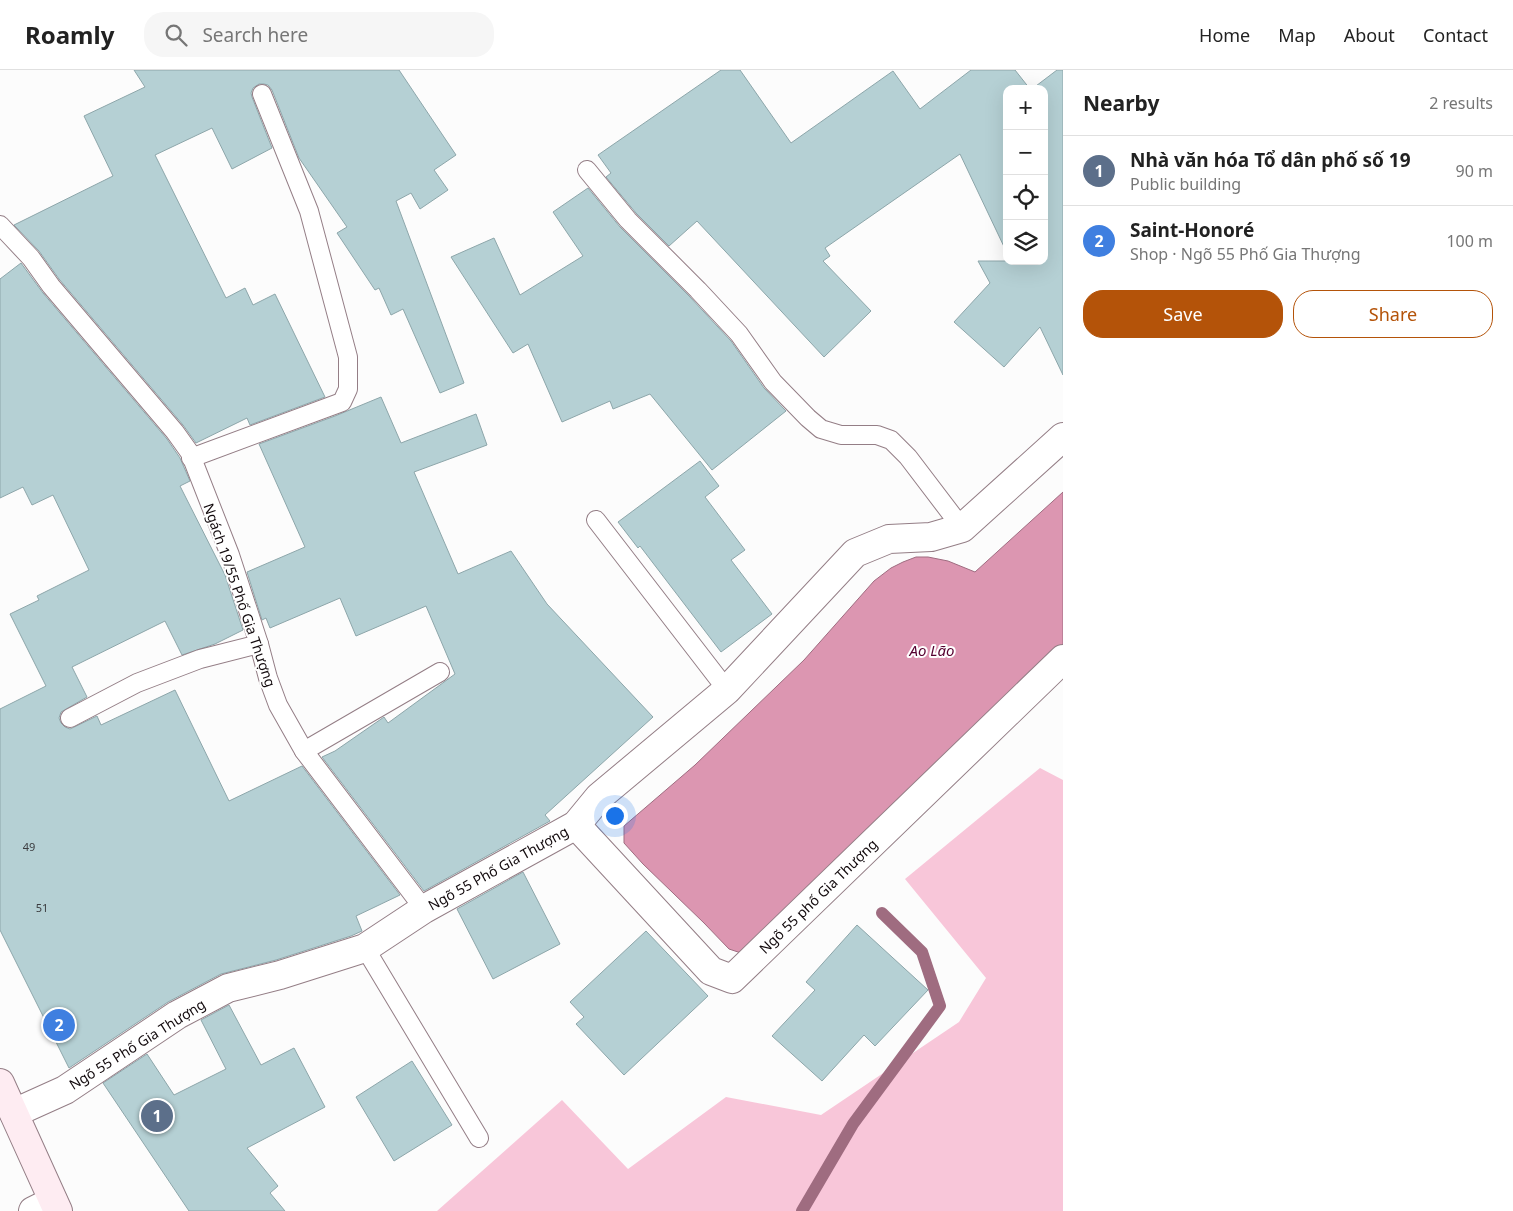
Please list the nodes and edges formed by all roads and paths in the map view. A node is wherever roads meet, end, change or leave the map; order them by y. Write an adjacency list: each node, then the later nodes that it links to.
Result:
1 (262, 94): 5 (lane)
2 (587, 170): 7 (lane)
3 (0, 225): 5 (lane, Ngách 19/55 Phố Gia Thượng)
4 (1063, 437): 7 (street, Ngõ 55 Phố Gia Thượng)
5 (191, 458): 8 (lane, Ngách 19/55 Phố Gia Thượng)
6 (596, 520): 11 (lane)
7 (962, 528): 11 (street, Ngõ 55 Phố Gia Thượng)
8 (259, 644): 12 (lane); 13 (lane, Ngách 19/55 Phố Gia Thượng)
9 (1063, 659): 14 (street, Ngõ 55 phố Gia Thượng)
10 (440, 672): 13 (lane)
11 (727, 690): 14 (street, Ngõ 55 Phố Gia Thượng)
12 (70, 718)
13 (304, 751): 15 (lane, Ngách 19/55 Phố Gia Thượng)
14 (576, 825): 15 (street, Ngõ 55 Phố Gia Thượng)
15 (424, 909): 16 (street, Ngõ 55 Phố Gia Thượng)
16 (365, 948): 18 (street, Ngõ 55 Phố Gia Thượng); 19 (lane)
17 (0, 1084): 18 (street)
18 (14, 1113): 20 (street)
19 (479, 1138)
20 (48, 1208)

